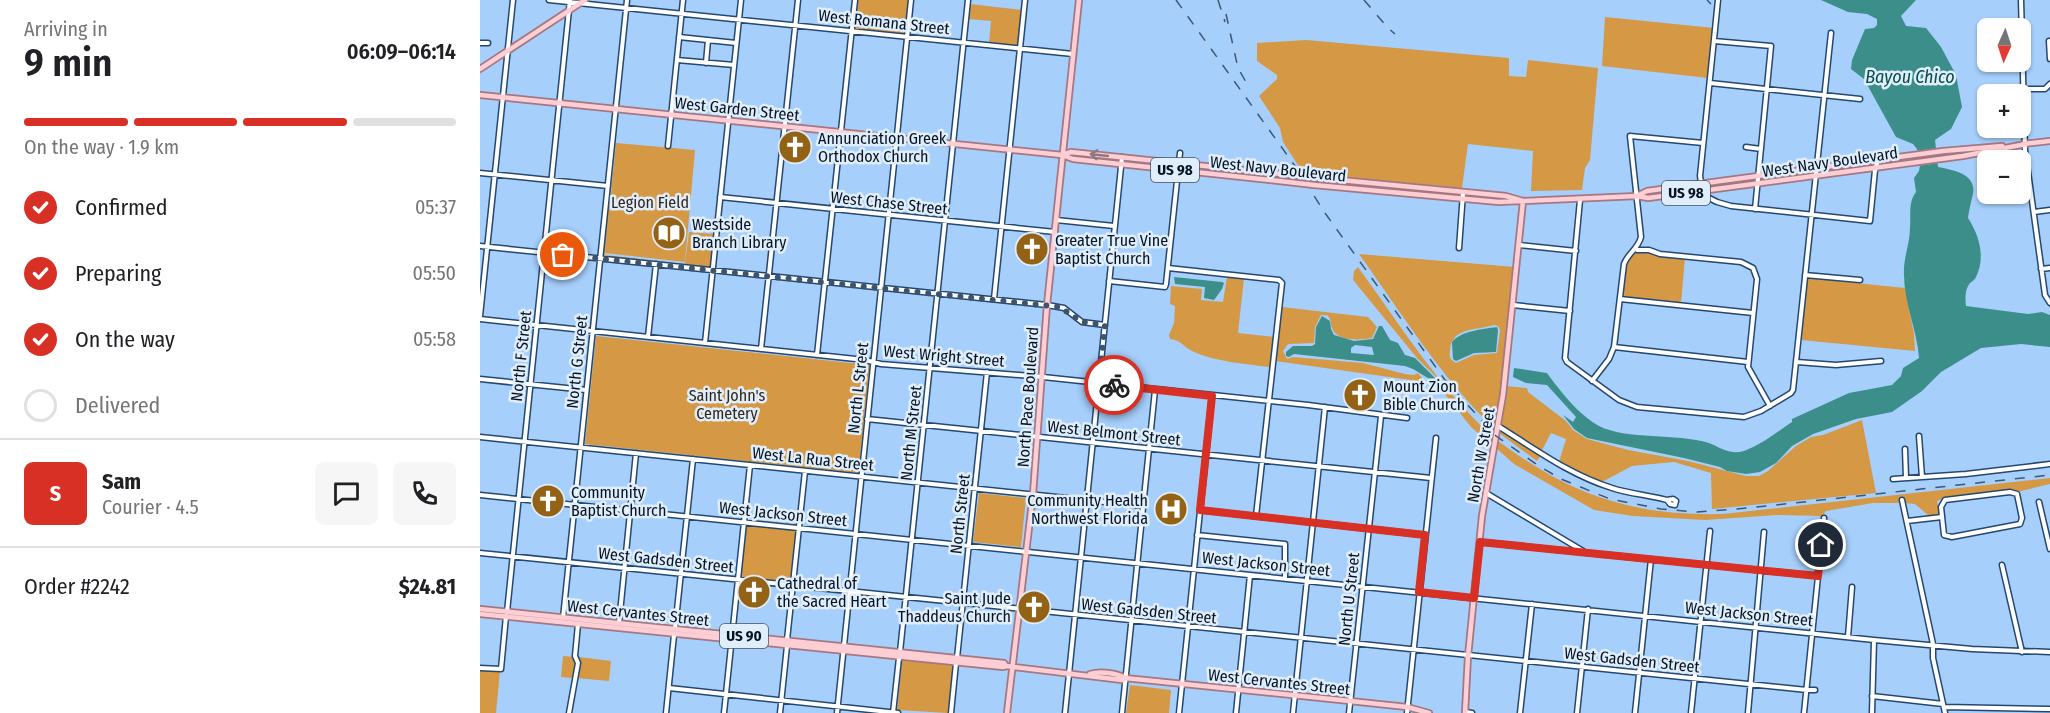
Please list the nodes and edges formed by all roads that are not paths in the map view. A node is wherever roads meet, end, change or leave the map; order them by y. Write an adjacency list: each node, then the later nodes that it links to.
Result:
1 (513, 0): 33 (street)
2 (549, 0): 14 (street, West Romana Street)
3 (627, 0): 16 (street, North G Street)
4 (683, 0): 18 (street)
5 (741, 0): 19 (street)
6 (798, 0): 20 (street)
7 (855, 0): 21 (street)
8 (911, 0): 24 (street, North L Street)
9 (968, 0): 31 (street, North M Street)
10 (1026, 0): 32 (street)
11 (1080, 0): 34 (main road, North Pace Boulevard)
12 (1718, 0): 27 (street)
13 (2020, 0): 41 (street)
14 (570, 1): 15 (street, West Romana Street); 17 (street, North F Street)
15 (583, 2): 16 (street, West Romana Street); 17 (main road)
16 (626, 8): 18 (street, West Romana Street); 50 (street, North G Street)
17 (569, 10): 33 (main road); 49 (street, North F Street)
18 (682, 14): 19 (street, West Romana Street); 23 (street)
19 (739, 20): 20 (street, West Romana Street); 28 (street)
20 (795, 25): 21 (street, West Romana Street); 53 (street)
21 (851, 31): 24 (street, West Romana Street); 54 (street)
22 (1831, 33): 46 (street)
23 (680, 37): 25 (street); 36 (street)
24 (907, 37): 31 (street, West Romana Street); 55 (street, North L Street)
25 (708, 40): 28 (street); 37 (street)
26 (2049, 40): 35 (street)
27 (1714, 41): 40 (street); 43 (street)
28 (736, 42): 38 (street)
29 (480, 43): 30 (street)
30 (488, 43)
31 (964, 43): 32 (street, West Romana Street); 59 (street, North M Street)
32 (1021, 49): 34 (street, West Romana Street); 64 (street)
33 (508, 51): 39 (main road); 47 (street)
34 (1073, 54): 66 (main road, North Pace Boulevard)
35 (2050, 59)
36 (677, 60): 37 (street); 51 (street)
37 (706, 63): 38 (street)
38 (734, 65): 52 (street)
39 (480, 69)
40 (1710, 83): 43 (street); 58 (street)
41 (2024, 84)
42 (2050, 84): 44 (street)
43 (1767, 89): 46 (street); 63 (street)
44 (2031, 89)
45 (480, 94): 47 (main road, West Garden Street)
46 (1825, 95): 48 (street); 72 (street)
47 (503, 97): 49 (main road, West Garden Street); 75 (street)
48 (1860, 99)
49 (560, 103): 50 (main road, West Garden Street); 78 (street, North F Street)
50 (616, 109): 51 (main road, West Garden Street); 81 (street, North G Street)
51 (671, 115): 52 (main road, West Garden Street); 61 (street)
52 (728, 120): 53 (main road, West Garden Street); 85 (street)
53 (785, 126): 54 (main road, West Garden Street); 89 (street)
54 (841, 132): 55 (main road, West Garden Street); 90 (street)
55 (897, 138): 59 (main road, West Garden Street); 94 (street, North L Street)
56 (2026, 138): 60 (street)
57 (2050, 141): 60 (main road, West Navy Boulevard / US 98)
58 (1703, 143): 79 (street); 84 (street)
59 (954, 144): 64 (main road, West Garden Street); 97 (street, North M Street)
60 (2026, 144): 68 (main road, West Navy Boulevard / US 98); 71 (main road, West Navy Boulevard / US 98); 93 (street)
61 (668, 146)
62 (1746, 147): 63 (street)
63 (1761, 149): 76 (street)
64 (1010, 150): 66 (main road, West Garden Street); 99 (street)
65 (1180, 153): 69 (street)
66 (1062, 155): 67 (main road, West Navy Boulevard / US 98, one-way to 66); 70 (main road, West Navy Boulevard / US 98); 96 (main road, North Pace Boulevard)
67 (1122, 157): 69 (main road, West Navy Boulevard / US 98); 70 (street)
68 (1878, 160): 71 (street); 72 (main road, West Navy Boulevard / US 98)
69 (1179, 163): 73 (street); 83 (main road, West Navy Boulevard / US 98, bridge)
70 (1121, 164): 73 (main road, West Navy Boulevard / US 98); 98 (street)
71 (1876, 168): 77 (main road, West Navy Boulevard / US 98); 95 (street)
72 (1817, 169): 76 (main road, West Navy Boulevard / US 98); 77 (street)
73 (1178, 170): 86 (main road, West Navy Boulevard / US 98, bridge); 112 (street)
74 (480, 173): 75 (street)
75 (495, 174): 78 (street); 104 (street)
76 (1758, 176): 79 (main road, West Navy Boulevard / US 98); 80 (street)
77 (1816, 176): 80 (main road, West Navy Boulevard / US 98); 95 (street)
78 (552, 180): 81 (street); 109 (street, North F Street)
79 (1701, 184): 82 (street); 84 (main road, West Navy Boulevard / US 98)
80 (1757, 184): 82 (main road, West Navy Boulevard / US 98); 91 (street)
81 (608, 186): 110 (street, North G Street)
82 (1702, 190): 84 (main road, West Navy Boulevard / US 98); 91 (street)
83 (1463, 193): 86 (street); 88 (main road, West Navy Boulevard / US 98)
84 (1637, 196): 87 (main road, West Navy Boulevard / US 98); 101 (street)
85 (720, 197): 89 (street, West Chase Street); 115 (street)
86 (1463, 200): 88 (main road, West Navy Boulevard / US 98); 105 (street)
87 (1580, 200): 88 (main road, West Navy Boulevard / US 98); 108 (street)
88 (1523, 201): 102 (main road, North W Street)
89 (777, 203): 90 (street, West Chase Street); 117 (street)
90 (833, 209): 94 (street, West Chase Street); 120 (street)
91 (1755, 209): 95 (street)
92 (2050, 210): 93 (street)
93 (2034, 212): 114 (street)
94 (888, 215): 97 (street, West Chase Street); 121 (street, North L Street)
95 (1812, 215): 116 (street)
96 (1056, 220): 98 (street); 100 (main road, North Pace Boulevard)
97 (945, 221): 99 (street, West Chase Street); 122 (street, North M Street)
98 (1114, 226): 119 (street)
99 (1002, 227): 100 (street, West Chase Street); 123 (street)
100 (1055, 232): 126 (main road, North Pace Boulevard)
101 (1641, 237): 106 (street); 107 (street)
102 (1519, 245): 108 (street); 127 (main road, North W Street)
103 (480, 246): 104 (street)
104 (487, 247): 109 (street); 130 (street)
105 (1459, 248)
106 (1636, 250): 107 (street); 124 (street)
107 (1649, 250): 129 (street)
108 (1576, 251): 128 (street)
109 (544, 253): 110 (street); 131 (street, North F Street)
110 (600, 258): 111 (street); 133 (street, North G Street)
111 (656, 264): 115 (street); 134 (street)
112 (1168, 268): 119 (street); 153 (street)
113 (2050, 268): 114 (street)
114 (2041, 269): 125 (street)
115 (712, 270): 117 (street); 135 (street)
116 (1806, 275): 118 (street); 142 (street)
117 (769, 276): 120 (street); 137 (street)
118 (1860, 280)
119 (1109, 281): 132 (street)
120 (825, 282): 121 (street); 138 (street)
121 (881, 288): 122 (street); 140 (street, North L Street)
122 (938, 294): 123 (street); 143 (street, North M Street)
123 (994, 299): 126 (street)
124 (1620, 299): 129 (street); 136 (street)
125 (2050, 303)
126 (1047, 305): 132 (street); 145 (main road, North Pace Boulevard)
127 (1513, 305): 128 (street); 160 (main road, North W Street)
128 (1570, 310): 147 (street)
129 (1753, 313): 141 (street)
130 (480, 318): 131 (street, West Wright Street)
131 (536, 325): 133 (street, West Wright Street); 149 (street, North F Street)
132 (1105, 325): 148 (street)
133 (592, 331): 134 (street, West Wright Street); 150 (street, North G Street)
134 (648, 337): 135 (street, West Wright Street)
135 (705, 343): 137 (street, West Wright Street)
136 (1614, 347): 141 (street); 147 (street)
137 (761, 349): 138 (street, West Wright Street)
138 (817, 355): 140 (street, West Wright Street)
139 (1881, 361): 142 (street)
140 (873, 362): 143 (street, West Wright Street); 158 (street, North L Street)
141 (1748, 362): 154 (street)
142 (1797, 362): 154 (street)
143 (930, 367): 144 (street, West Wright Street); 159 (street, North M Street)
144 (987, 372): 145 (street, West Wright Street); 161 (street, North Street)
145 (1043, 377): 148 (street, West Wright Street); 164 (main road, North Pace Boulevard)
146 (480, 379): 149 (street)
147 (1592, 381): 154 (street)
148 (1099, 383): 151 (street, West Wright Street); 167 (street)
149 (530, 384): 150 (street); 166 (street, North F Street)
150 (586, 390): 168 (street, North G Street)
151 (1155, 390): 152 (street, West Wright Street); 169 (street)
152 (1212, 396): 153 (street, West Wright Street); 172 (street)
153 (1268, 401): 155 (street, West Wright Street); 174 (street)
154 (1770, 406)
155 (1325, 407): 156 (street, West Wright Street); 177 (street)
156 (1381, 416): 157 (street, West Wright Street); 179 (street, North U Street)
157 (1407, 418)
158 (867, 419): 159 (street, West Belmont Street); 180 (street, North L Street)
159 (924, 425): 161 (street, West Belmont Street); 185 (street, North M Street)
160 (1498, 426): 187 (main road, North W Street); 192 (street)
161 (981, 431): 164 (street, West Belmont Street); 186 (street, North Street)
162 (1919, 436): 181 (street)
163 (480, 437): 166 (street, West La Rua Street)
164 (1037, 437): 167 (street, West Belmont Street); 188 (main road, North Pace Boulevard)
165 (1436, 438): 182 (street)
166 (524, 442): 168 (street, West La Rua Street); 190 (street, North F Street)
167 (1092, 443): 169 (street, West Belmont Street); 191 (street)
168 (580, 447): 171 (street, West La Rua Street); 195 (street, North G Street)
169 (1149, 448): 172 (street, West Belmont Street); 196 (street)
170 (1905, 449): 183 (street)
171 (636, 453): 173 (street, West La Rua Street); 198 (street)
172 (1206, 454): 174 (street, West Belmont Street); 197 (street)
173 (693, 459): 176 (street, West La Rua Street); 200 (street)
174 (1262, 460): 177 (street, West Belmont Street); 199 (street)
175 (2050, 464): 181 (street)
176 (750, 465): 178 (street, West La Rua Street); 204 (street)
177 (1318, 465): 179 (street, West Belmont Street); 205 (street)
178 (805, 471): 180 (street, West La Rua Street); 206 (street)
179 (1374, 471): 182 (street, West Belmont Street); 207 (street, North U Street)
180 (861, 476): 185 (street, West La Rua Street); 210 (street, North L Street)
181 (1922, 477): 183 (street)
182 (1431, 478): 212 (street)
183 (1906, 478): 184 (street)
184 (1893, 479)
185 (918, 482): 186 (street, West La Rua Street); 213 (street, North M Street)
186 (975, 488): 188 (street, West La Rua Street); 215 (street, North Street)
187 (1486, 493): 214 (main road, North W Street); 218 (street)
188 (1033, 494): 191 (street, West La Rua Street); 217 (main road, North Pace Boulevard)
189 (480, 495): 190 (street, West Jackson Street)
190 (518, 499): 195 (street, West Jackson Street); 220 (street, North F Street)
191 (1087, 500): 196 (street, West La Rua Street); 221 (street)
192 (1666, 500)
193 (1902, 500): 203 (street)
194 (2038, 502): 216 (street)
195 (574, 505): 198 (street, West Jackson Street); 223 (street, North G Street)
196 (1143, 506): 224 (street)
197 (1200, 510): 199 (street); 211 (street)
198 (630, 511): 200 (street, West Jackson Street); 227 (street)
199 (1256, 516): 205 (street)
200 (687, 517): 204 (street, West Jackson Street); 230 (street)
201 (1942, 517): 201 (street); 203 (street)
202 (1824, 518): 232 (street)
203 (1907, 521): 269 (street)
204 (744, 522): 206 (street, West Jackson Street); 234 (street)
205 (1312, 523): 207 (street); 235 (street)
206 (799, 528): 210 (street, West Jackson Street); 236 (street)
207 (1368, 529): 212 (street); 237 (street, North U Street)
208 (1710, 531): 225 (street)
209 (1764, 532): 229 (street)
210 (855, 534): 213 (street, West Jackson Street); 239 (street, North L Street)
211 (1197, 535): 228 (street); 233 (street)
212 (1425, 535): 240 (street)
213 (912, 540): 215 (street, West Jackson Street); 241 (street, North M Street)
214 (1480, 542): 218 (street); 242 (main road, North W Street)
215 (969, 546): 217 (street, West Jackson Street); 243 (street, North Street)
216 (2050, 549)
217 (1026, 552): 221 (street, West Jackson Street); 245 (main road, North Pace Boulevard)
218 (1585, 552): 222 (street)
219 (480, 553): 220 (street, West Gadsden Street)
220 (512, 556): 223 (street, West Gadsden Street); 248 (street, North F Street)
221 (1080, 557): 224 (street, West Jackson Street); 249 (street)
222 (1651, 560): 225 (street); 250 (street)
223 (568, 562): 227 (street, West Gadsden Street); 251 (street, North G Street)
224 (1137, 563): 228 (street, West Jackson Street); 253 (street)
225 (1706, 565): 229 (street); 254 (street)
226 (2002, 565): 272 (street)
227 (624, 568): 230 (street, West Gadsden Street); 256 (street)
228 (1194, 569): 231 (street, West Jackson Street); 258 (street)
229 (1761, 570): 232 (street); 259 (street)
230 (681, 574): 234 (street, West Gadsden Street); 260 (street)
231 (1250, 575): 233 (street, West Jackson Street); 261 (street)
232 (1818, 576): 262 (street)
233 (1285, 578): 235 (street, West Jackson Street)
234 (738, 580): 236 (street, West Gadsden Street); 264 (street)
235 (1306, 580): 237 (street, West Jackson Street); 265 (street)
236 (793, 586): 239 (street, West Gadsden Street); 267 (street)
237 (1363, 586): 240 (street, West Jackson Street); 268 (street, North U Street)
238 (1852, 587): 263 (street)
239 (849, 591): 241 (street, West Gadsden Street); 270 (street, North L Street)
240 (1419, 592): 242 (street, West Jackson Street); 271 (street)
241 (906, 597): 243 (street, West Gadsden Street); 274 (street, North M Street)
242 (1474, 598): 244 (street, West Jackson Street); 275 (main road, North W Street)
243 (963, 603): 245 (street, West Gadsden Street); 276 (street, North Street)
244 (1532, 604): 246 (street, West Jackson Street); 277 (street)
245 (1018, 609): 249 (street, West Gadsden Street); 278 (main road, North Pace Boulevard)
246 (1588, 609): 250 (street, West Jackson Street); 280 (street)
247 (480, 611): 248 (main road, West Cervantes Street / US 90)
248 (506, 614): 251 (main road, West Cervantes Street / US 90); 252 (main road, West Cervantes Street / US 90); 279 (street, North F Street)
249 (1075, 615): 253 (street, West Gadsden Street); 281 (street)
250 (1645, 615): 254 (street, West Jackson Street); 282 (street)
251 (563, 618): 252 (main road); 255 (main road, West Cervantes Street / US 90)
252 (534, 620): 257 (main road, West Cervantes Street / US 90)
253 (1131, 621): 258 (street, West Gadsden Street); 283 (street)
254 (1701, 621): 259 (street, West Jackson Street); 284 (street)
255 (607, 622): 256 (main road, West Cervantes Street / US 90); 257 (main road)
256 (619, 623): 260 (main road, West Cervantes Street / US 90)
257 (578, 624): 260 (main road, West Cervantes Street / US 90); 300 (street)
258 (1188, 627): 261 (street, West Gadsden Street); 285 (street)
259 (1757, 627): 262 (street, West Jackson Street); 286 (street)
260 (675, 632): 264 (main road, West Cervantes Street / US 90); 287 (street)
261 (1244, 633): 265 (street, West Gadsden Street); 288 (street)
262 (1812, 633): 263 (street, West Jackson Street); 289 (street)
263 (1848, 637): 266 (street, West Jackson Street)
264 (731, 638): 267 (main road, West Cervantes Street / US 90); 291 (street)
265 (1300, 639): 268 (street, West Gadsden Street); 292 (street)
266 (1874, 640): 269 (street, West Jackson Street); 293 (street)
267 (787, 643): 270 (main road, West Cervantes Street / US 90); 294 (street)
268 (1357, 644): 271 (street, West Gadsden Street); 295 (street, North U Street)
269 (1933, 645): 272 (street, West Jackson Street); 297 (street)
270 (843, 649): 274 (main road, West Cervantes Street / US 90); 296 (street, North L Street)
271 (1413, 650): 275 (street, West Gadsden Street); 299 (street)
272 (2022, 651): 273 (street, West Jackson Street)
273 (2050, 652)
274 (900, 655): 276 (main road, West Cervantes Street / US 90); 305 (street, North M Street)
275 (1468, 656): 277 (street, West Gadsden Street); 316 (main road, North W Street)
276 (957, 661): 278 (main road, West Cervantes Street / US 90); 307 (street, North Street)
277 (1525, 661): 280 (street, West Gadsden Street); 318 (street)
278 (1013, 667): 281 (main road, West Cervantes Street / US 90); 308 (main road, North Pace Boulevard)
279 (480, 668)
280 (1582, 668): 282 (street, West Gadsden Street); 319 (street)
281 (1069, 673): 283 (main road, West Cervantes Street / US 90); 309 (street)
282 (1639, 673): 284 (street, West Gadsden Street); 320 (street)
283 (1125, 678): 285 (main road, West Cervantes Street / US 90); 310 (street)
284 (1695, 679): 286 (street, West Gadsden Street); 321 (street)
285 (1182, 684): 288 (main road, West Cervantes Street / US 90); 311 (street)
286 (1750, 685): 289 (street, West Gadsden Street); 322 (street)
287 (669, 688): 291 (street); 301 (street)
288 (1238, 690): 292 (main road, West Cervantes Street / US 90); 312 (street)
289 (1807, 690): 290 (street, West Gadsden Street); 323 (street)
290 (1815, 690)
291 (726, 695): 294 (street); 302 (street)
292 (1295, 696): 295 (main road, West Cervantes Street / US 90); 313 (street)
293 (1872, 696): 297 (street); 324 (street)
294 (781, 701): 296 (street); 303 (street)
295 (1350, 701): 299 (main road, West Cervantes Street / US 90); 314 (street, North U Street)
296 (837, 706): 304 (street, North L Street); 305 (street)
297 (1943, 706): 298 (street); 325 (street)
298 (2050, 709)
299 (1407, 710): 315 (main road, West Cervantes Street / US 90)
300 (569, 713)
301 (666, 713)
302 (724, 713)
303 (780, 713)
304 (837, 713)
305 (893, 713): 306 (street)
306 (898, 713)
307 (951, 713)
308 (1007, 713)
309 (1065, 713)
310 (1122, 713)
311 (1179, 713)
312 (1236, 713)
313 (1293, 713)
314 (1349, 713)
315 (1429, 713)
316 (1465, 713): 317 (street)
317 (1472, 713)
318 (1520, 713)
319 (1577, 713)
320 (1635, 713)
321 (1690, 713)
322 (1748, 713)
323 (1804, 713)
324 (1872, 713)
325 (1945, 713)

